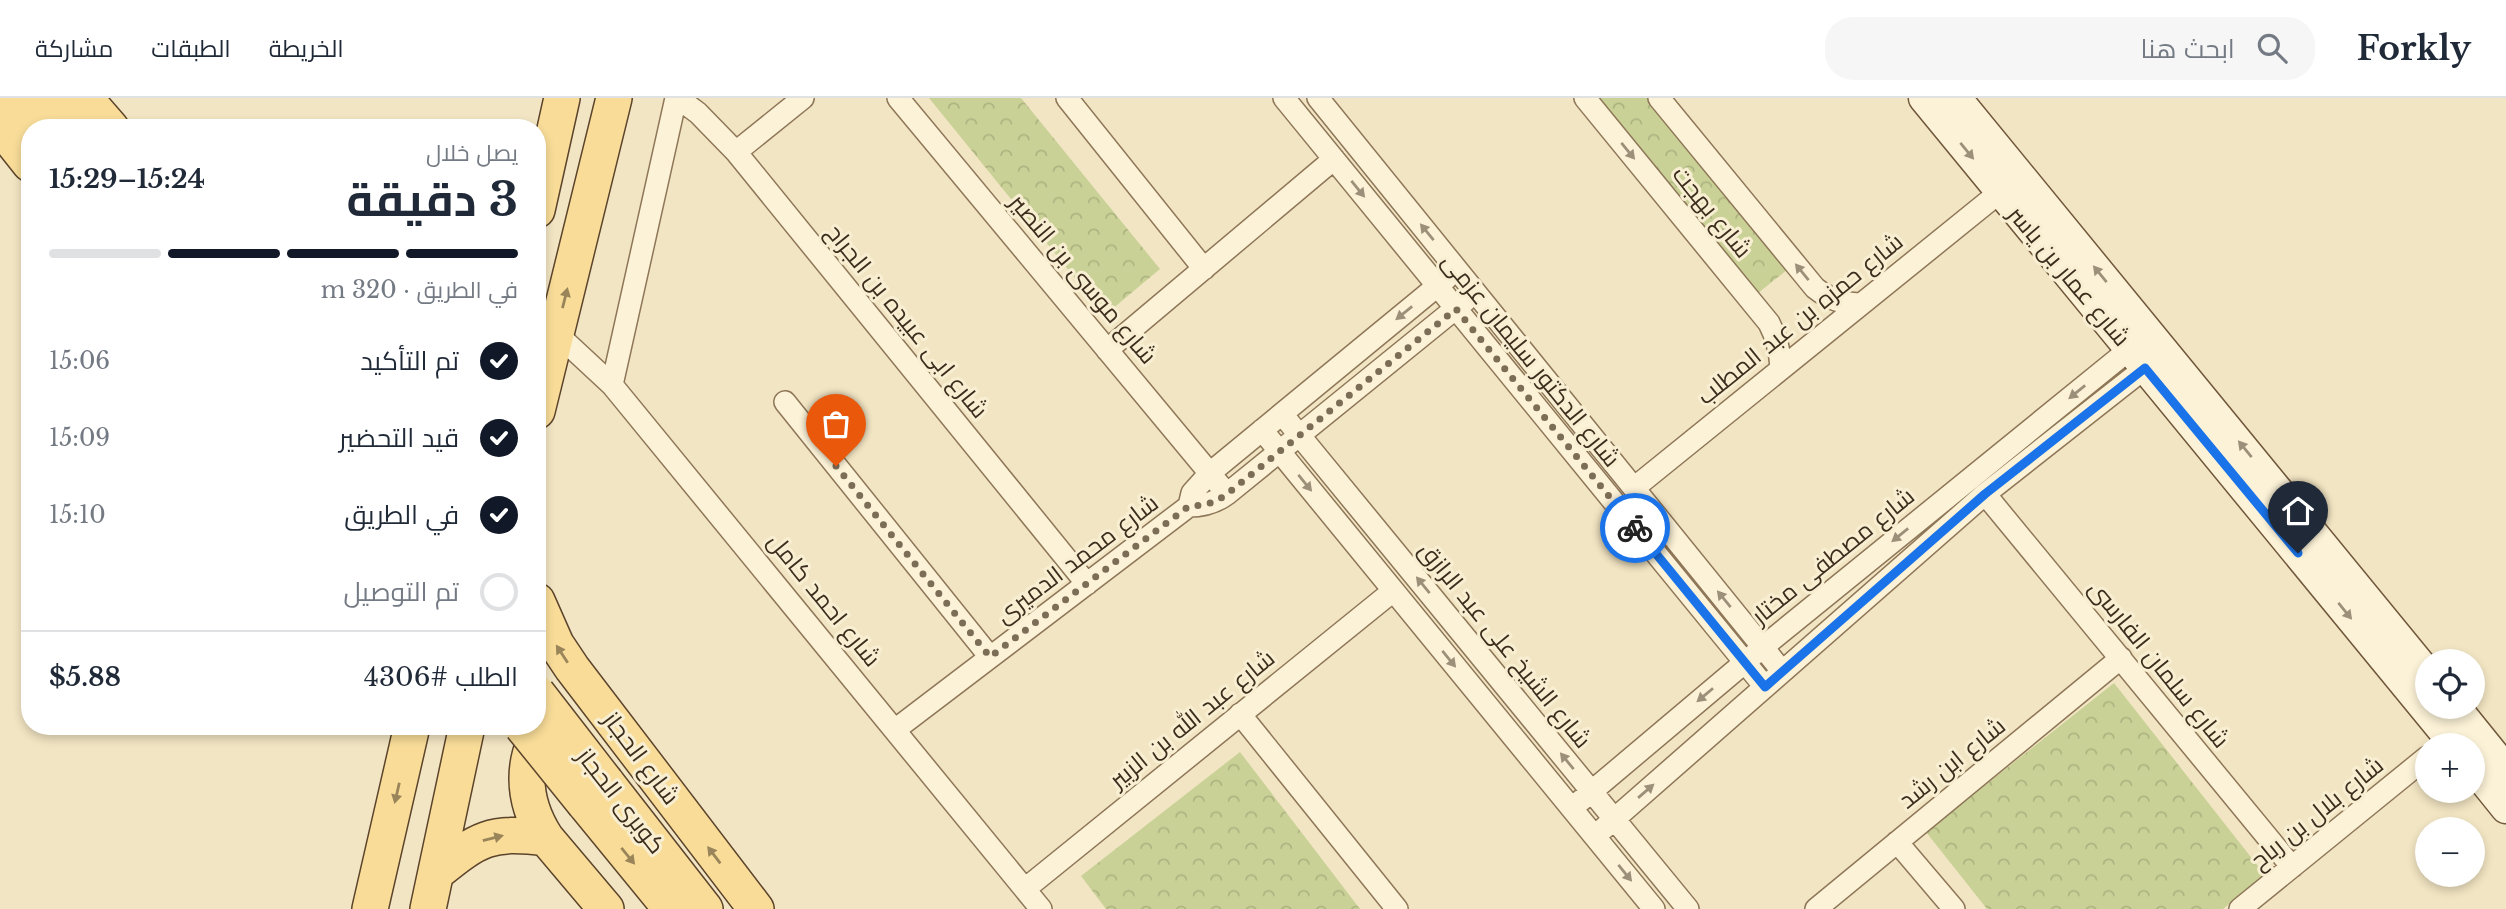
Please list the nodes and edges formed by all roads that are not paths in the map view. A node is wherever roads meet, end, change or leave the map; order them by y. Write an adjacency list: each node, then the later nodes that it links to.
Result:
1 (9, 98): 16 (main road)
2 (47, 98): 17 (main road)
3 (85, 98): 18 (main road)
4 (562, 98): 23 (main road)
5 (614, 98): 31 (main road, one-way to 5)
6 (677, 98): 20 (street, شارع ابى عبيده بن الجراح); 36 (street)
7 (803, 98): 20 (street)
8 (898, 98): 32 (street, شارع موسى بن النصير)
9 (1067, 98): 25 (street)
10 (1284, 98): 22 (street, شارع الدكتور سليمان عزمى)
11 (1318, 98): 26 (street, شارع الدكتور سليمان عزمى, one-way to 11)
12 (1585, 98): 34 (street, شارع بهجت, one-way to 34)
13 (1659, 98): 29 (street, شارع بهجت, one-way to 13)
14 (1924, 98): 24 (street, شارع عمار بن ياسر, one-way to 24)
15 (1956, 98): 53 (street, شارع عمار بن ياسر, one-way to 15)
16 (26, 119)
17 (64, 119)
18 (103, 119)
19 (0, 126): 21 (main road)
20 (736, 152): 47 (street, شارع ابى عبيده بن الجراح)
21 (21, 153)
22 (1334, 159): 25 (street); 27 (street, شارع الدكتور سليمان عزمى, one-way to 27)
23 (546, 170)
24 (2000, 192): 29 (street, شارع حمزه بن عبد المطلب); 33 (street, شارع عمار بن ياسر)
25 (1203, 269): 32 (street)
26 (1457, 270): 27 (street, شارع محمد الدميرى); 28 (street, شارع الدكتور سليمان عزمى)
27 (1437, 286): 30 (street, شارع الدكتور سليمان عزمى); 38 (street, شارع محمد الدميرى, one-way to 38)
28 (1475, 292): 30 (street, شارع محمد الدميرى); 43 (street, شارع الدكتور سليمان عزمى)
29 (1859, 304): 34 (street, شارع حمزه بن عبد المطلب)
30 (1456, 309): 40 (street, شارع محمد الدميرى); 54 (street, شارع الدكتور سليمان عزمى)
31 (556, 333): 35 (main road); 36 (street, شارع احمد كامل)
32 (1107, 350): 42 (street, شارع موسى بن النصير)
33 (2137, 358): 45 (street, شارع مصطفى مختار); 50 (street, شارع مصطفى مختار, one-way to 50); 63 (street, شارع عمار بن ياسر, one-way to 63)
34 (1781, 368): 43 (street, شارع حمزه بن عبد المطلب)
35 (546, 374)
36 (612, 385): 62 (street, شارع احمد كامل)
37 (785, 402): 51 (street)
38 (1282, 414): 39 (street, شارع محمد الدميرى); 40 (street, شارع الشيخ على عبد الرازق)
39 (1262, 430): 41 (street); 42 (street, شارع محمد الدميرى)
40 (1301, 436): 41 (street, شارع محمد الدميرى); 71 (street, شارع الشيخ على عبد الرازق, one-way to 40)
41 (1280, 453): 44 (street, شارع محمد الدميرى); 48 (street, one-way to 48)
42 (1210, 473): 44 (street, شارع موسى بن النصير); 46 (street, شارع محمد الدميرى)
43 (1634, 488): 50 (street, شارع الدكتور سليمان عزمى, one-way to 43)
44 (1227, 494): 46 (street, شارع محمد الدميرى)
45 (1985, 494): 52 (street, شارع سلمان الفارسى); 55 (street, شارع مصطفى مختار)
46 (1189, 506): 47 (street, شارع محمد الدميرى)
47 (1087, 584): 51 (street, شارع محمد الدميرى)
48 (1393, 591): 59 (street, شارع عبد الله بن الزبير); 73 (street, one-way to 73)
49 (546, 622): 57 (main road, شارع الحجاز, one-way to 49)
50 (1763, 647): 54 (street, شارع مصطفى مختار); 55 (street, شارع الدكتور سليمان عزمى)
51 (990, 657): 62 (street, شارع محمد الدميرى)
52 (2121, 658): 78 (street, شارع ابن رشد); 79 (street, شارع سلمان الفارسى)
53 (2415, 658)
54 (1745, 662): 56 (street, شارع الدكتور سليمان عزمى); 71 (street, شارع مصطفى مختار, one-way to 71)
55 (1782, 671): 56 (street, شارع مصطفى مختار)
56 (1765, 687): 75 (street, شارع مصطفى مختار, one-way to 56)
57 (589, 690): 61 (main road); 87 (main road, شارع الحجاز, one-way to 57)
58 (546, 708): 72 (main road, كوبرى الحجاز, bridge)
59 (1240, 714): 81 (street, شارع عبد الله بن الزبير); 89 (street)
60 (2465, 719): 69 (street)
61 (546, 723)
62 (896, 729): 81 (street, شارع احمد كامل)
63 (2441, 733)
64 (409, 735): 82 (main road, one-way to 82)
65 (465, 735): 80 (main road)
66 (532, 735): 72 (main road, كوبرى الحجاز, bridge)
67 (537, 735): 77 (main road)
68 (2415, 767): 79 (street, شارع بلال بن رباح)
69 (2506, 770)
70 (2485, 781): 74 (street)
71 (1591, 792): 73 (street, شارع مصطفى مختار); 75 (street, شارع الشيخ على عبد الرازق)
72 (596, 793): 85 (main road, كوبرى الحجاز, one-way to 85); 86 (main road, كوبرى الحجاز)
73 (1572, 808): 76 (street)
74 (2506, 808)
75 (1614, 819): 76 (street, شارع مصطفى مختار); 91 (street, شارع الشيخ على عبد الرازق)
76 (1595, 836): 90 (street, one-way to 90)
77 (546, 838): 80 (main road, one-way to 77); 84 (main road)
78 (1897, 842): 92 (street, شارع ابن رشد); 93 (street)
79 (2292, 867): 94 (street, شارع بلال بن رباح)
80 (436, 873): 83 (main road)
81 (1025, 889): 88 (street, شارع احمد كامل)
82 (370, 909)
83 (428, 909)
84 (606, 909)
85 (671, 909)
86 (705, 909)
87 (755, 909)
88 (1041, 909)
89 (1397, 909)
90 (1654, 909)
91 (1688, 909)
92 (1816, 909)
93 (1954, 909)
94 (2240, 909)

